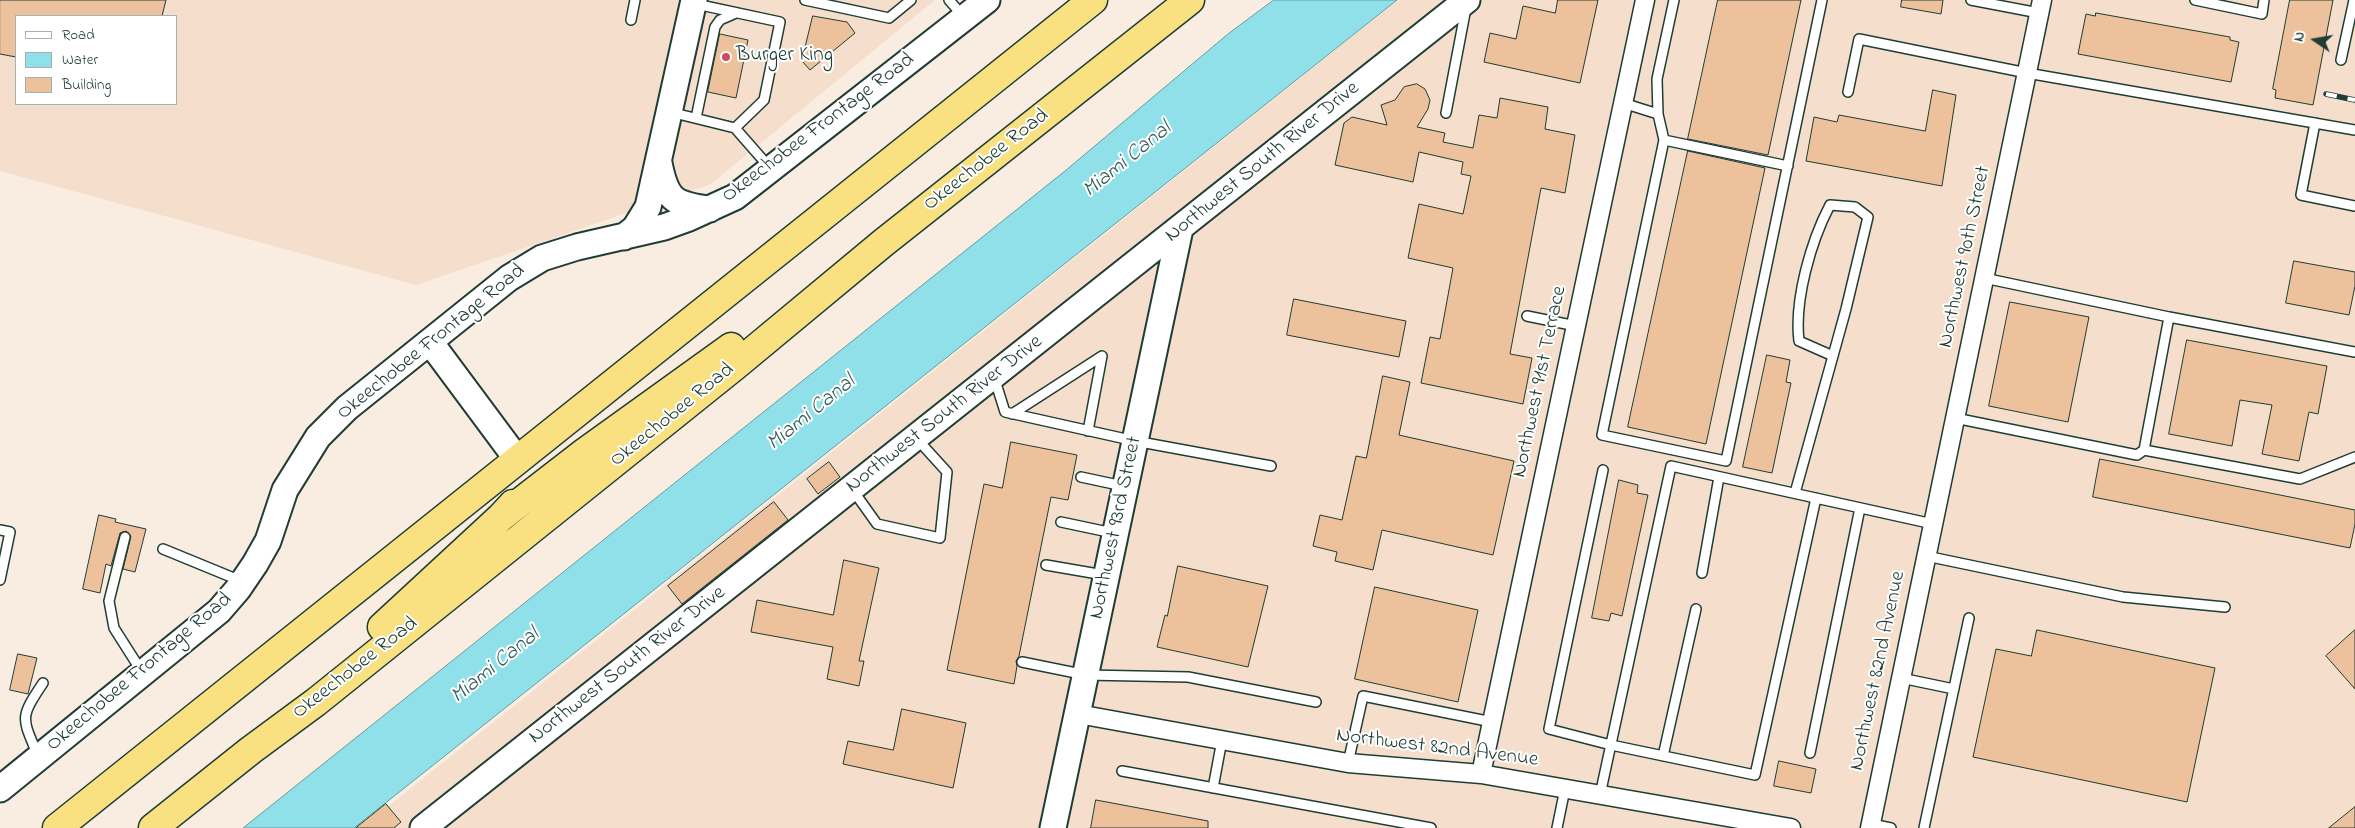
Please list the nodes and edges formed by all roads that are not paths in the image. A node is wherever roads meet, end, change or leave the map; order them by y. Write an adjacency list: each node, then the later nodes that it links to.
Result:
1 (636, 0): 19 (lane)
2 (805, 0): 3 (lane)
3 (911, 0)
4 (987, 0): 17 (street, Okeechobee Frontage Road)
5 (1092, 0): 56 (highway)
6 (1190, 0): 39 (highway, Okeechobee Road)
7 (1467, 0): 25 (lane); 37 (street, Northwest South River Drive)
8 (1645, 0): 23 (street, Northwest 91st Terrace)
9 (1674, 0): 26 (lane)
10 (1822, 0): 33 (lane)
11 (1971, 0): 16 (lane)
12 (2194, 0): 13 (lane)
13 (2264, 0)
14 (2354, 0): 20 (lane)
15 (693, 2): 18 (lane); 24 (street)
16 (2040, 6): 21 (street, Northwest 90th Street)
17 (957, 9): 34 (street, Okeechobee Frontage Road)
18 (736, 13): 27 (lane); 29 (lane)
19 (631, 20)
20 (2342, 60)
21 (2027, 73): 22 (lane); 28 (lane); 40 (street, Northwest 90th Street)
22 (1848, 92)
23 (1623, 103): 26 (lane); 43 (street, Northwest 91st Terrace)
24 (670, 112): 27 (lane); 32 (street)
25 (1446, 113)
26 (1658, 114): 31 (lane)
27 (696, 118): 29 (lane)
28 (2315, 122): 30 (lane); 35 (lane)
29 (735, 128): 34 (lane)
30 (2355, 130)
31 (1664, 140): 33 (lane); 33 (lane)
32 (659, 163): 36 (street); 38 (street)
33 (1788, 166)
34 (771, 170): 36 (street, Okeechobee Frontage Road)
35 (2355, 206)
36 (710, 209): 38 (street, Okeechobee Frontage Road)
37 (1180, 229): 47 (street, Northwest South River Drive); 52 (street, Northwest 93rd Street)
38 (624, 237): 44 (street, Okeechobee Frontage Road)
39 (883, 243): 54 (highway); 93 (highway, Okeechobee Road)
40 (1984, 278): 42 (lane); 49 (street, Northwest 90th Street)
41 (1527, 316): 43 (lane)
42 (2170, 317): 45 (lane); 53 (lane)
43 (1576, 326): 90 (street, Northwest 91st Terrace)
44 (430, 342): 56 (street); 78 (street, Okeechobee Frontage Road)
45 (2355, 352)
46 (1833, 356): 46 (lane); 63 (lane)
47 (994, 376): 48 (lane); 51 (street, Northwest South River Drive)
48 (1012, 414): 50 (lane); 50 (lane)
49 (1955, 418): 53 (lane); 68 (street, Northwest 90th Street)
50 (1088, 431): 52 (lane)
51 (916, 438): 62 (street, Northwest South River Drive); 62 (lane)
52 (1135, 441): 57 (lane); 61 (street, Northwest 93rd Street)
53 (2144, 450): 55 (lane)
54 (585, 452): 56 (highway); 66 (highway)
55 (2355, 457)
56 (517, 459): 66 (highway); 105 (highway)
57 (1270, 466)
58 (1603, 470): 92 (lane)
59 (1081, 477): 61 (lane)
60 (1719, 477): 63 (lane); 75 (lane); 92 (lane)
61 (1126, 487): 70 (street, Northwest 93rd Street)
62 (852, 488): 107 (street, Northwest South River Drive)
63 (1795, 493): 64 (lane)
64 (1816, 498): 65 (lane); 95 (lane)
65 (1860, 508): 68 (lane); 94 (lane)
66 (501, 517): 93 (highway)
67 (1061, 522): 70 (lane)
68 (1933, 524): 73 (street, Northwest 82nd Avenue)
69 (0, 530): 77 (lane)
70 (1116, 534): 76 (street, Northwest 93rd Street)
71 (125, 537): 83 (lane)
72 (163, 549): 78 (lane)
73 (1926, 556): 79 (lane); 85 (street, Northwest 82nd Avenue)
74 (1046, 565): 76 (lane)
75 (1702, 573)
76 (1107, 576): 84 (street, Northwest 93rd Street)
77 (0, 580)
78 (244, 582): 83 (street, Okeechobee Frontage Road)
79 (2225, 607)
80 (1696, 609): 95 (lane)
81 (1969, 618): 87 (lane)
82 (1022, 662): 84 (lane)
83 (144, 674): 96 (street, Okeechobee Frontage Road)
84 (1086, 675): 88 (lane); 89 (street, Northwest 93rd Street)
85 (1901, 678): 87 (lane); 104 (street, Northwest 82nd Avenue)
86 (43, 683): 96 (lane)
87 (1954, 689): 113 (lane)
88 (1316, 702)
89 (1078, 714): 91 (street, Northwest 82nd Avenue); 108 (street, Northwest 93rd Street)
90 (1492, 722): 97 (lane); 99 (street, Northwest 91st Terrace)
91 (1222, 740): 97 (street, Northwest 82nd Avenue); 100 (lane)
92 (1611, 745): 95 (lane); 103 (lane)
93 (250, 750): 106 (highway, Okeechobee Road)
94 (1810, 753)
95 (1663, 756)
96 (39, 759): 101 (street, Okeechobee Frontage Road)
97 (1348, 763): 99 (street, Northwest 82nd Avenue)
98 (1122, 771): 100 (lane)
99 (1481, 774): 102 (street, Northwest 82nd Avenue)
100 (1213, 788): 109 (lane)
101 (0, 789)
102 (1565, 789): 103 (street, Northwest 82nd Avenue); 110 (lane)
103 (1600, 795): 111 (street, Northwest 82nd Avenue)
104 (1870, 826): 112 (lane)
105 (57, 828)
106 (153, 828)
107 (423, 828)
108 (1053, 828)
109 (1432, 828)
110 (1557, 828)
111 (1791, 828)
112 (1891, 828)
113 (1924, 828)

